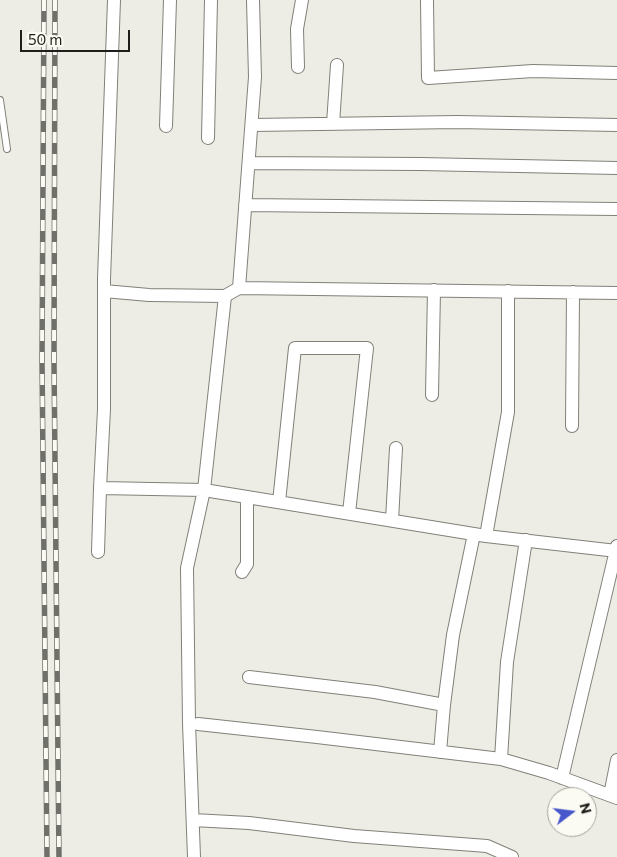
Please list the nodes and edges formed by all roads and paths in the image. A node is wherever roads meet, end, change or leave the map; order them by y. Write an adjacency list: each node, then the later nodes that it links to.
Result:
1 (114, 0): 23 (street)
2 (170, 0): 14 (street)
3 (211, 0): 15 (street)
4 (253, 0): 11 (street)
5 (302, 0): 8 (street)
6 (426, 0): 9 (street)
7 (338, 65): 12 (street)
8 (298, 67)
9 (617, 73)
10 (0, 100): 16 (lane)
11 (252, 124): 12 (street); 17 (street)
12 (333, 124): 13 (street)
13 (617, 125)
14 (166, 126)
15 (208, 138)
16 (8, 150)
17 (249, 163): 18 (street); 19 (street)
18 (617, 168)
19 (245, 205): 20 (street); 21 (street)
20 (617, 209)
21 (239, 288): 22 (street); 27 (street)
22 (434, 290): 24 (street); 28 (street)
23 (104, 291): 27 (street); 31 (street)
24 (508, 291): 25 (street); 37 (street)
25 (573, 292): 26 (street); 29 (street)
26 (617, 293)
27 (224, 296): 32 (street)
28 (432, 395)
29 (572, 426)
30 (396, 448): 36 (street)
31 (100, 488): 32 (street); 40 (street)
32 (204, 490): 33 (street); 50 (street)
33 (247, 497): 34 (street); 41 (street)
34 (279, 502): 35 (street); 35 (street)
35 (349, 513): 36 (street)
36 (392, 520): 37 (street)
37 (480, 535): 38 (street); 43 (street)
38 (526, 540): 39 (street); 46 (street)
39 (616, 549): 48 (street)
40 (98, 552)
41 (242, 572)
42 (249, 677): 43 (street)
43 (444, 705): 45 (street)
44 (198, 724): 45 (street)
45 (440, 752): 46 (street)
46 (501, 759): 48 (street)
47 (617, 760): 49 (street)
48 (562, 778): 49 (street)
49 (614, 796)
50 (193, 820): 51 (street); 52 (street)
51 (194, 857)
52 (512, 857)

